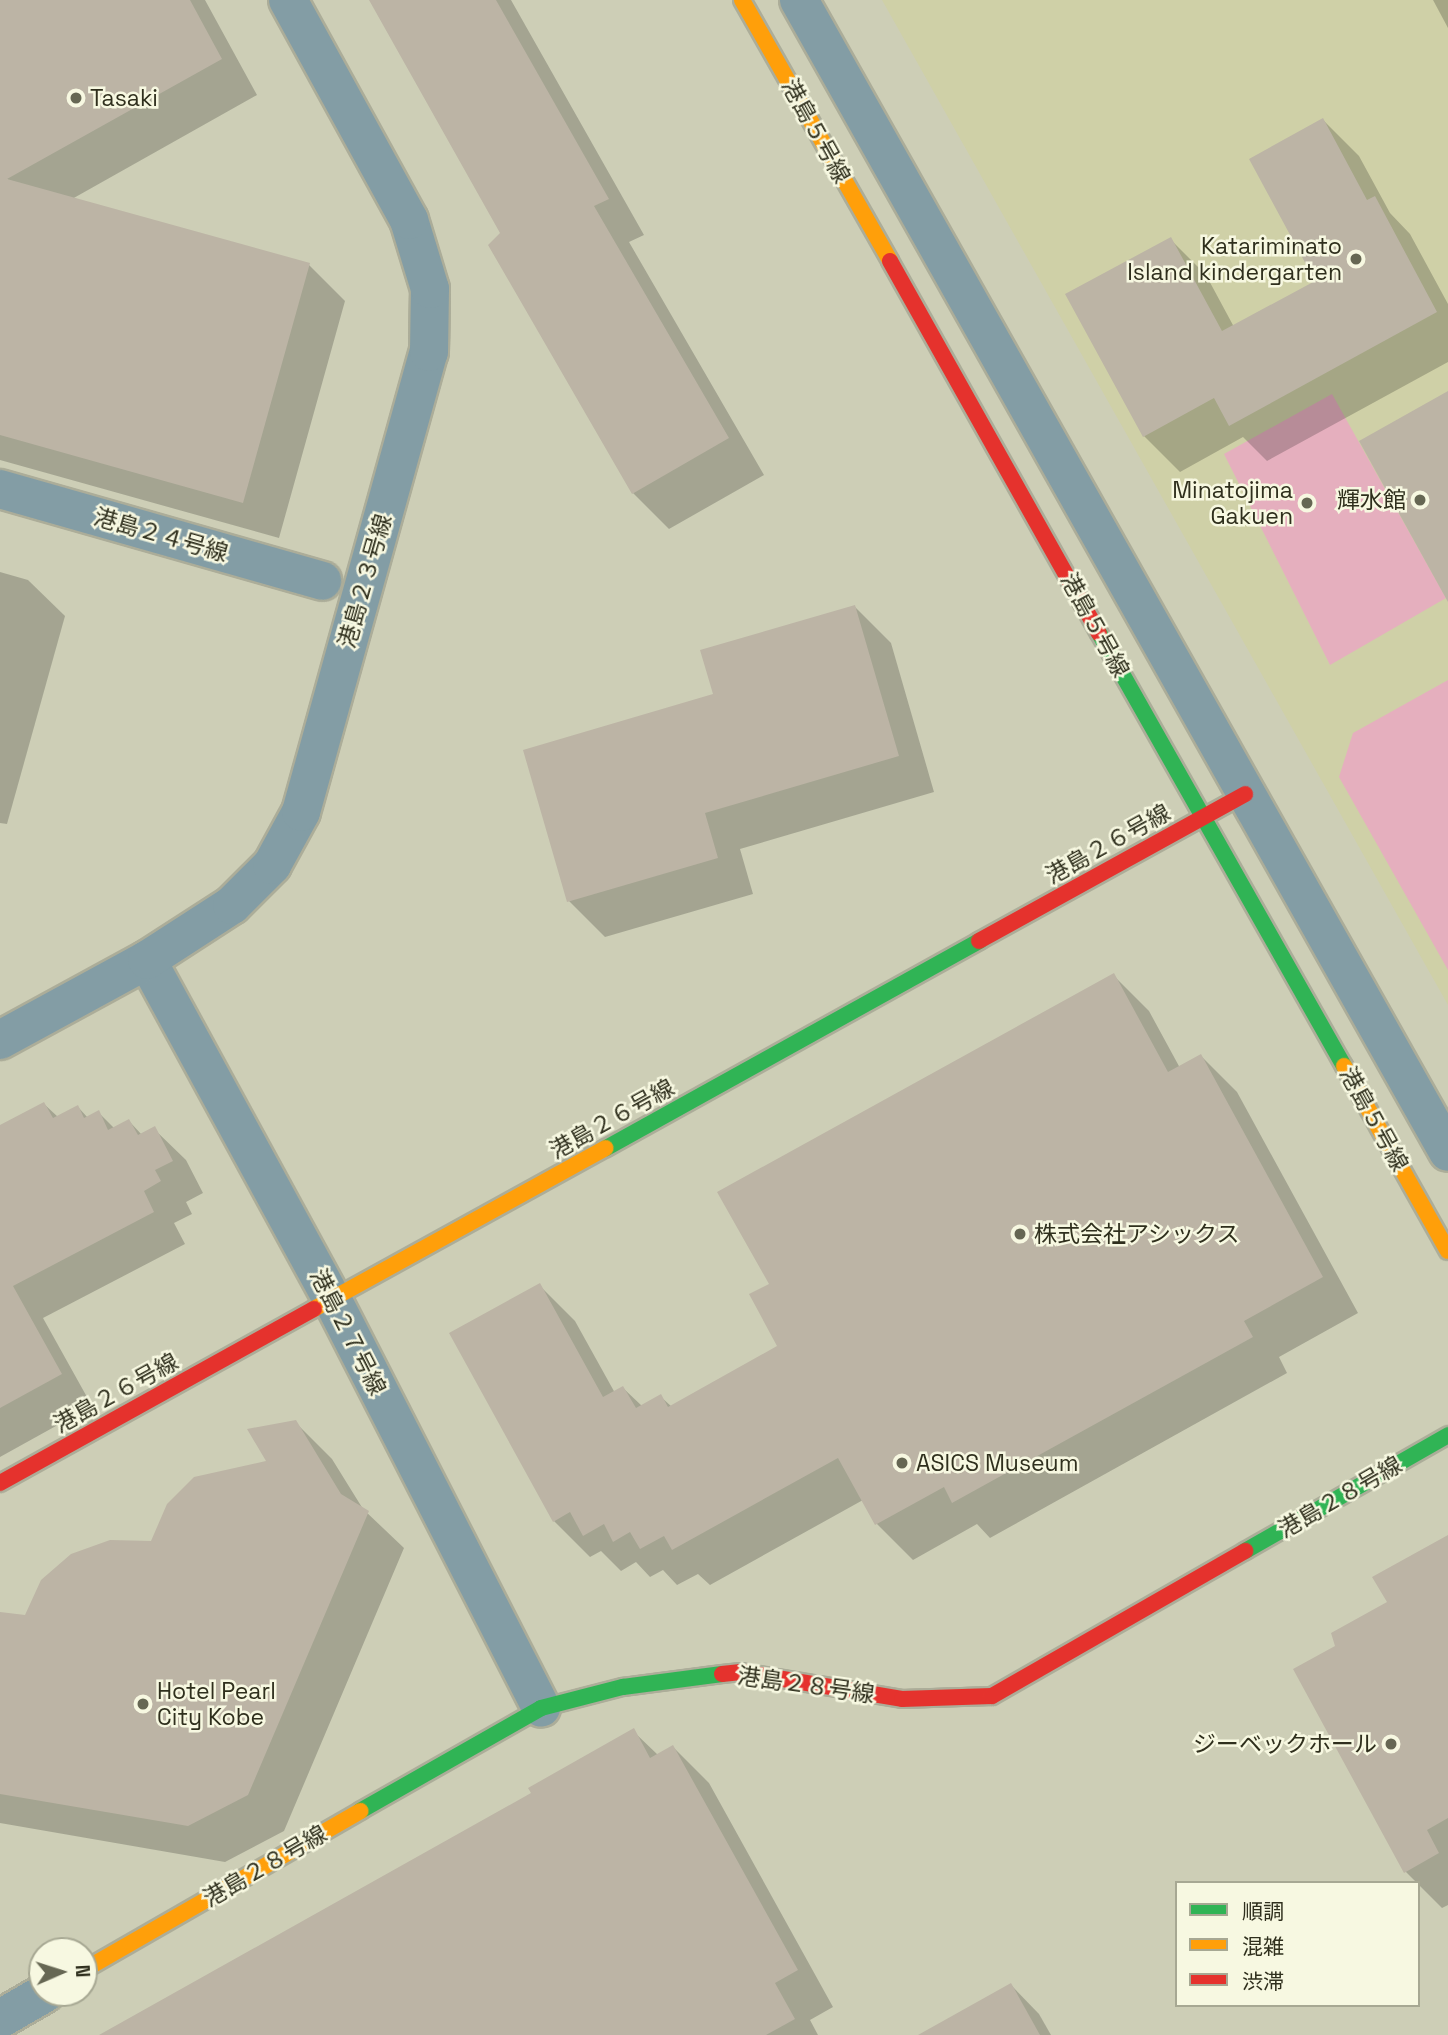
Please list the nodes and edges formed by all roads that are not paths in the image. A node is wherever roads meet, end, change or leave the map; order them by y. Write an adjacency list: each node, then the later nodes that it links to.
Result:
1 (288, 0): 8 (street, 港島２３号線)
2 (742, 0): 7 (street, 港島５号線)
3 (799, 0): 6 (street, 港島５号線)
4 (0, 489): 5 (street, 港島２４号線)
5 (322, 581)
6 (1245, 794): 7 (street, 港島２６号線); 10 (street, 港島５号線)
7 (1203, 817): 11 (street, 港島５号線); 12 (street, 港島２６号線)
8 (146, 960): 9 (street, 港島２３号線); 12 (street, 港島２７号線)
9 (0, 1040)
10 (1448, 1152)
11 (1448, 1251)
12 (332, 1299): 14 (street, 港島２６号線); 15 (street, 港島２７号線)
13 (1448, 1435): 15 (street, 港島２８号線)
14 (0, 1483)
15 (541, 1708): 16 (street, 港島２８号線)
16 (98, 1962)
17 (28, 2003): 18 (street)
18 (0, 2019)

